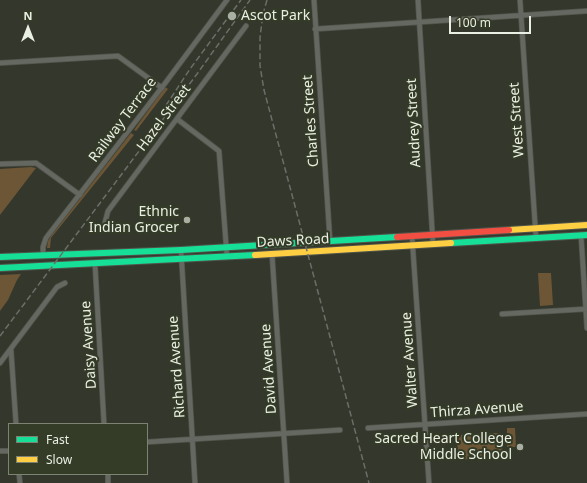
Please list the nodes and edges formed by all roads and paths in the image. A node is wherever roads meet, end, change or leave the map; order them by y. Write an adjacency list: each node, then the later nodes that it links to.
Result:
1 (226, 0): 11 (street, Railway Terrace)
2 (314, 0): 9 (street, Charles Street)
3 (418, 0): 7 (street, Audrey Street)
4 (520, 0): 6 (street, West Street)
5 (587, 11): 6 (street)
6 (521, 15): 7 (street); 17 (street, West Street)
7 (419, 22): 9 (street); 18 (street, Audrey Street)
8 (246, 26): 12 (street, Hazel Street)
9 (315, 29): 22 (street, Charles Street)
10 (0, 63): 11 (street)
11 (162, 88): 14 (street, Railway Terrace)
12 (177, 119): 16 (street, Hazel Street); 25 (street)
13 (0, 164): 14 (street)
14 (80, 195): 28 (street, Railway Terrace)
15 (587, 225): 17 (main road, Daws Road)
16 (104, 226)
17 (535, 228): 18 (main road, Daws Road); 21 (street, West Street)
18 (432, 234): 20 (main road, Daws Road); 23 (street, Audrey Street)
19 (584, 235): 21 (main road, Daws Road); 35 (street)
20 (412, 236): 22 (main road, Daws Road); 24 (street, Walter Avenue)
21 (536, 238): 23 (main road, Daws Road)
22 (330, 241): 25 (main road, Daws Road)
23 (433, 244): 24 (main road, Daws Road)
24 (413, 245): 27 (main road, Daws Road); 43 (street, Walter Avenue)
25 (226, 247): 26 (main road, Daws Road); 29 (street)
26 (181, 250): 28 (main road, Daws Road); 31 (street, Richard Avenue)
27 (272, 254): 29 (main road, Daws Road); 46 (street, David Avenue)
28 (43, 256): 30 (main road, Daws Road)
29 (227, 256): 31 (main road, Daws Road)
30 (0, 257)
31 (182, 259): 32 (main road, Daws Road); 47 (street, Richard Avenue)
32 (94, 264): 33 (main road, Daws Road); 42 (street, Daisy Avenue)
33 (0, 268)
34 (65, 283): 38 (street)
35 (586, 309): 36 (street); 37 (street)
36 (502, 314)
37 (587, 328)
38 (11, 350): 39 (street); 41 (street)
39 (0, 363)
40 (587, 414): 43 (street, Thirza Avenue)
41 (16, 423)
42 (104, 423)
43 (425, 424): 44 (street, Thirza Avenue); 51 (street, Walter Avenue)
44 (368, 428)
45 (340, 430): 46 (street)
46 (284, 434): 47 (street); 50 (street, David Avenue)
47 (193, 439): 48 (street); 49 (street, Richard Avenue)
48 (148, 442)
49 (195, 483)
50 (287, 483)
51 (429, 483)

